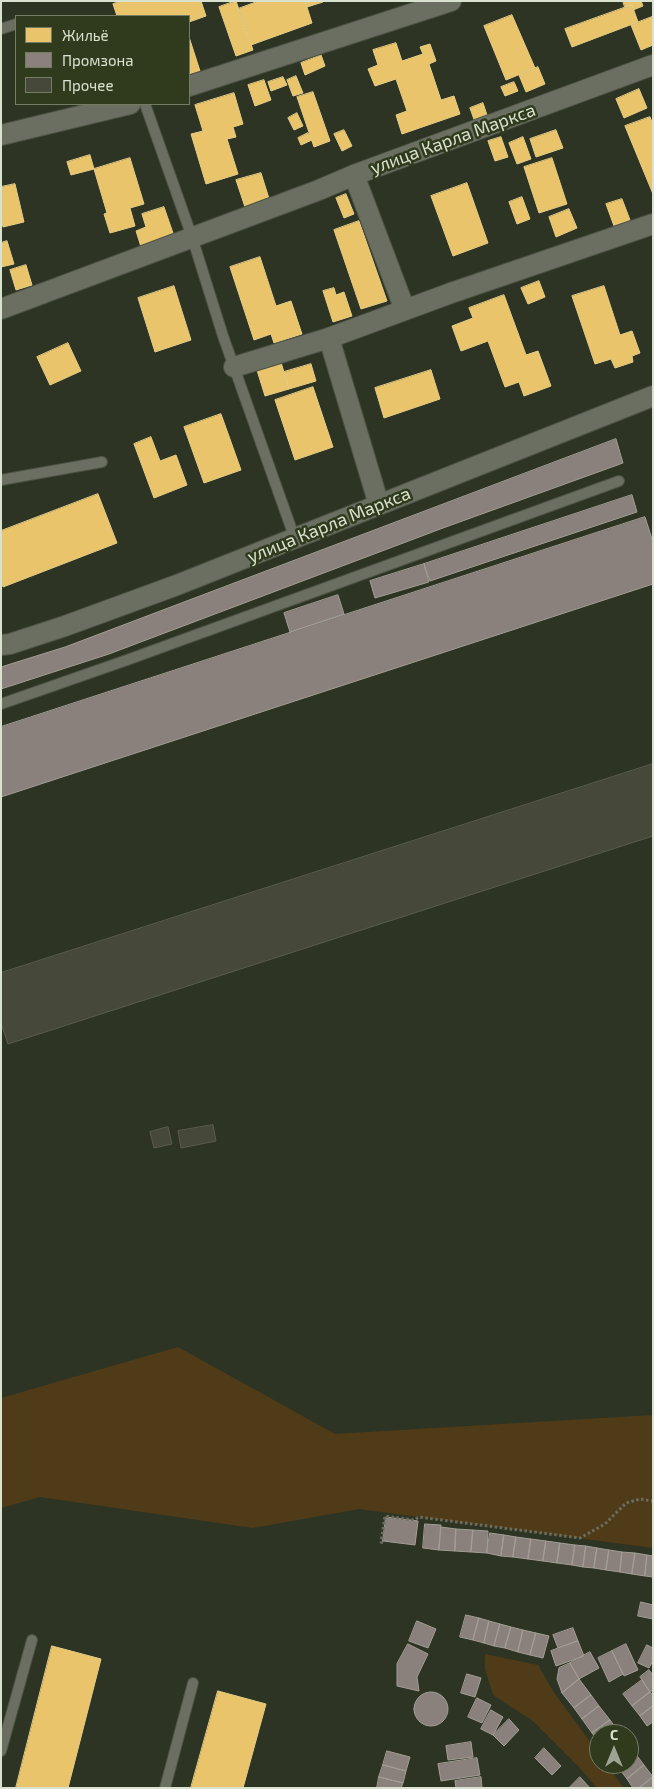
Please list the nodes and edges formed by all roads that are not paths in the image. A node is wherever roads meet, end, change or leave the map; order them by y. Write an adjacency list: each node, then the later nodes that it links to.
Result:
1 (451, 1): 5 (street)
2 (15, 24): 3 (lane)
3 (1, 30)
4 (651, 71): 9 (street, улица Карла Маркса)
5 (190, 86)
6 (126, 105): 8 (street)
7 (145, 105): 11 (lane)
8 (1, 135)
9 (354, 175): 11 (street, улица Карла Маркса); 13 (street)
10 (653, 224): 13 (street)
11 (192, 237): 12 (street, улица Карла Маркса); 15 (lane)
12 (1, 309)
13 (405, 310): 14 (street)
14 (329, 338): 15 (street); 20 (street)
15 (234, 367): 21 (lane)
16 (653, 396): 20 (street, улица Карла Маркса)
17 (102, 462): 18 (lane)
18 (1, 480)
19 (619, 481): 23 (lane)
20 (379, 505): 21 (street, улица Карла Маркса)
21 (295, 538): 22 (street, улица Карла Маркса)
22 (1, 645)
23 (1, 704)
24 (32, 1640): 26 (lane)
25 (193, 1684): 27 (lane)
26 (1, 1751)
27 (165, 1788)

